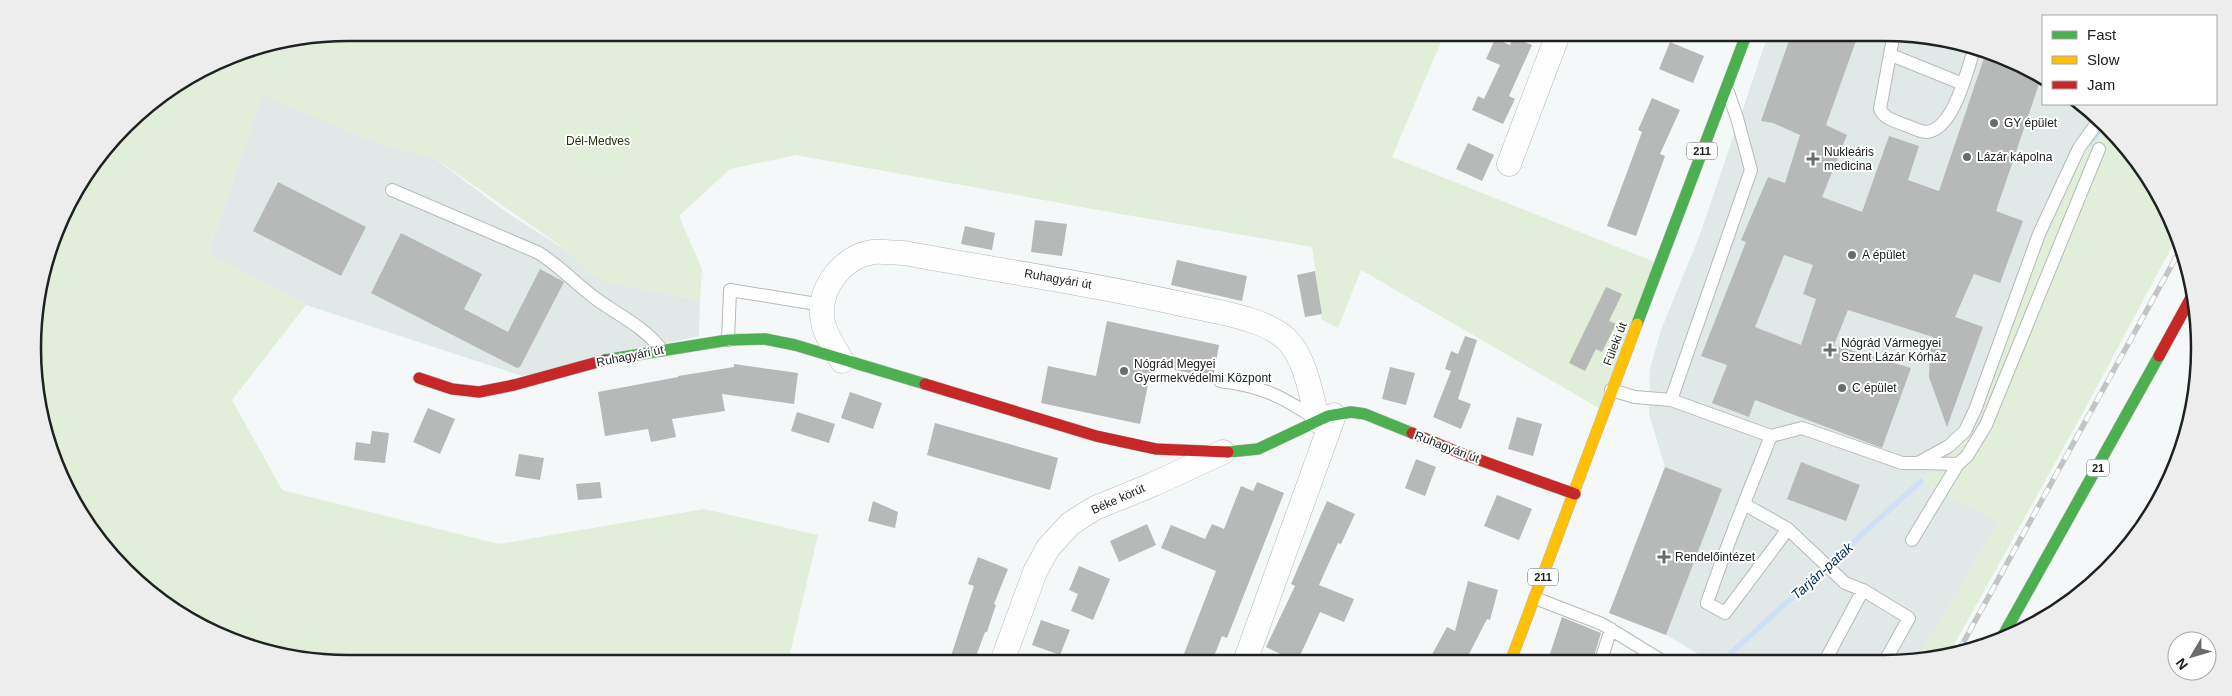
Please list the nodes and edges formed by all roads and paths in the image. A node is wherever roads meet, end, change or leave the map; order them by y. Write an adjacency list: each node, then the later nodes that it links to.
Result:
1 (1555, 41): 10 (street)
2 (1744, 41): 7 (street, Füleki út / 211)
3 (1893, 41): 4 (lane)
4 (1892, 55): 6 (lane); 6 (lane)
5 (1972, 55): 6 (lane)
6 (1963, 84)
7 (1726, 87): 19 (street, Füleki út / 211); 20 (lane)
8 (2095, 126): 24 (lane)
9 (2099, 149): 25 (lane)
10 (1509, 164)
11 (392, 190): 15 (lane)
12 (823, 305): 14 (lane); 16 (street, Ruhagyári út); 21 (street, Ruhagyári út)
13 (2188, 305): 32 (street, 21)
14 (728, 340): 15 (street, Ruhagyári út); 16 (street, Ruhagyári út)
15 (662, 350): 17 (street, Ruhagyári út)
16 (842, 361): 23 (street, Ruhagyári út)
17 (419, 378)
18 (1220, 381): 21 (lane)
19 (1611, 390): 20 (lane); 26 (street, Füleki út / 211)
20 (1671, 400): 22 (lane)
21 (1326, 418): 23 (street, Ruhagyári út); 26 (street, Ruhagyári út); 35 (street)
22 (1771, 436): 24 (lane); 27 (lane)
23 (1223, 452): 34 (street, Béke körút)
24 (1918, 463): 25 (lane)
25 (1958, 464): 29 (lane)
26 (1575, 494): 31 (street, Füleki út / 211)
27 (1744, 504): 28 (lane); 28 (lane)
28 (1788, 529): 30 (lane)
29 (1912, 540)
30 (1863, 590): 39 (lane); 40 (lane)
31 (1535, 598): 33 (lane); 36 (street, Füleki út / 211)
32 (2007, 628)
33 (1612, 629): 37 (lane); 38 (lane)
34 (1004, 655)
35 (1247, 655)
36 (1513, 655)
37 (1604, 655)
38 (1653, 655)
39 (1828, 655)
40 (1888, 655)

